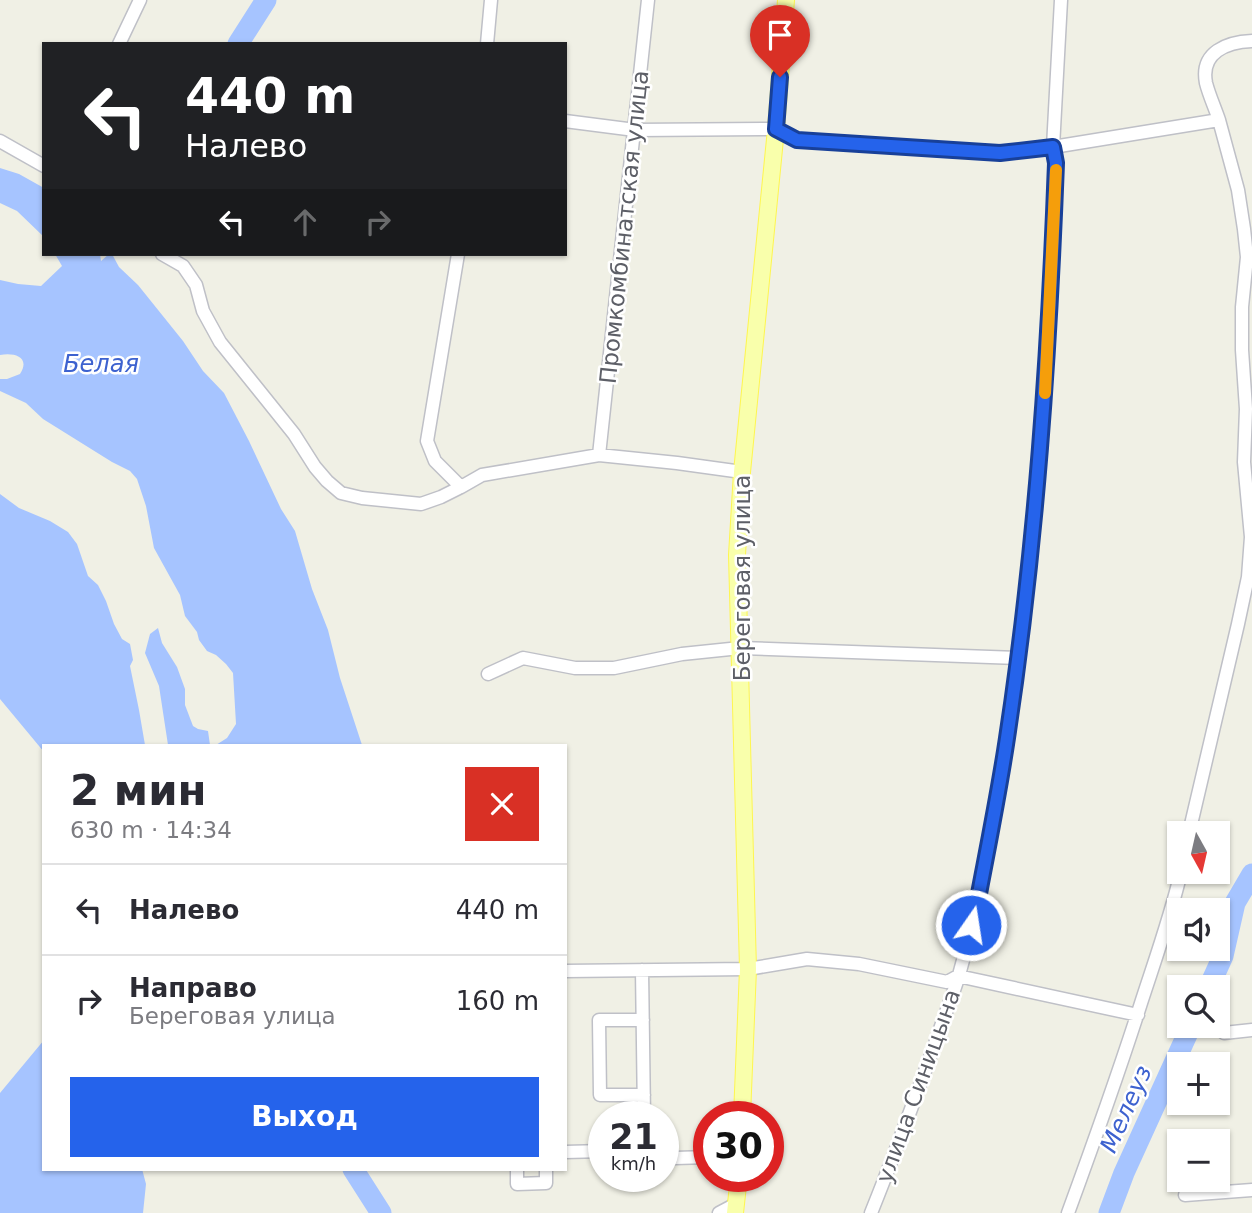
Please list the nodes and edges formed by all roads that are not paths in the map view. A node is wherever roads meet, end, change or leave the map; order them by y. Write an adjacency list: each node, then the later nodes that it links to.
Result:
1 (140, 0): 7 (street)
2 (491, 0): 8 (street)
3 (648, 0): 12 (street, Промкомбинатская улица)
4 (786, 0): 11 (main road, Береговая улица)
5 (1061, 0): 14 (street, улица Синицына)
6 (1252, 41): 9 (street)
7 (120, 42)
8 (487, 42)
9 (1219, 120): 14 (street); 24 (street)
10 (567, 121): 12 (street)
11 (776, 129): 12 (street); 14 (street); 19 (main road, Береговая улица)
12 (635, 130): 18 (street, Промкомбинатская улица)
13 (0, 141): 15 (street)
14 (1053, 147): 22 (street, улица Синицына)
15 (42, 165)
16 (166, 256): 20 (street)
17 (458, 256): 20 (street)
18 (599, 455): 19 (street); 20 (street)
19 (742, 472): 21 (main road, Береговая улица)
20 (461, 487)
21 (740, 648): 22 (street); 23 (street); 26 (main road, Береговая улица)
22 (1018, 658): 29 (street, улица Синицына)
23 (488, 674)
24 (1192, 821)
25 (1178, 884): 30 (street)
26 (748, 969): 27 (street); 29 (street); 36 (main road, Береговая улица)
27 (642, 970): 28 (street); 31 (street)
28 (567, 971)
29 (958, 976): 30 (street); 45 (street, улица Синицына)
30 (1138, 1015): 46 (street)
31 (643, 1020): 34 (street); 34 (street)
32 (1252, 1030): 33 (street)
33 (1230, 1032)
34 (644, 1094): 35 (street)
35 (644, 1101)
36 (743, 1101)
37 (588, 1151): 38 (street)
38 (567, 1152)
39 (517, 1171): 40 (street)
40 (546, 1171)
41 (1252, 1190): 42 (street)
42 (1185, 1195)
43 (735, 1209): 44 (street)
44 (719, 1213)
45 (871, 1213)
46 (1068, 1213)

